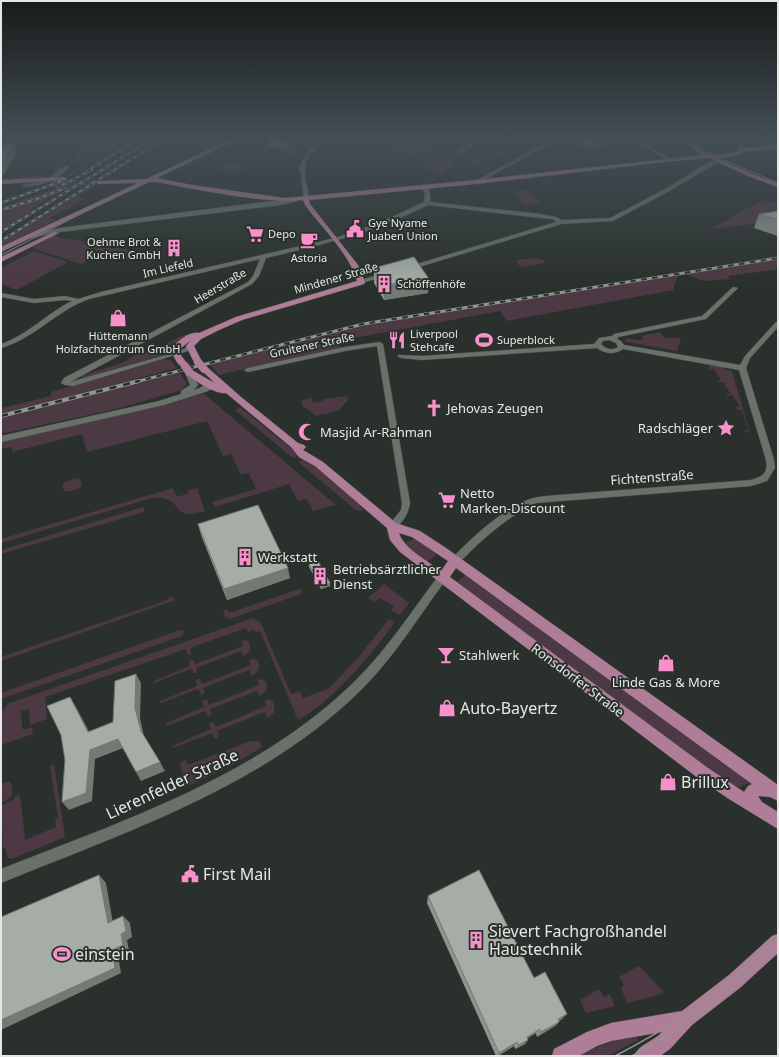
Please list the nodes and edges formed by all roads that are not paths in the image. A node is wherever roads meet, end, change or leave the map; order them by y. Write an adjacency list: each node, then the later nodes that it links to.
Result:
1 (194, 187): 9 (main road)
2 (201, 187): 10 (main road)
3 (305, 187): 8 (street)
4 (422, 187): 8 (main road)
5 (425, 187): 11 (street)
6 (672, 187): 13 (street)
7 (131, 188): 14 (main road)
8 (306, 199): 10 (main road); 15 (main road)
9 (272, 200): 10 (main road); 12 (street)
10 (296, 200): 12 (street)
11 (427, 203): 13 (street); 15 (street)
12 (244, 208): 14 (street)
13 (561, 222): 19 (street)
14 (56, 229): 16 (main road); 18 (main road)
15 (335, 238): 17 (street); 21 (main road)
16 (1, 250)
17 (262, 256): 24 (street, Im Liefeld); 38 (street, Heerstraße)
18 (1, 259)
19 (404, 270)
20 (391, 274): 21 (street, Mindener Straße)
21 (361, 280): 26 (main road, Mindener Straße)
22 (735, 288): 27 (street)
23 (1, 294): 24 (street, Im Liefeld)
24 (78, 301): 28 (street, Im Liefeld)
25 (778, 323): 35 (street)
26 (205, 333): 31 (main road, Mindener Straße); 32 (main road, Mindener Straße)
27 (613, 339): 29 (street); 30 (street)
28 (1, 346)
29 (598, 346): 30 (street); 33 (street)
30 (622, 347): 35 (street)
31 (191, 348): 32 (street, Mindener Straße); 34 (main road, Ronsdorfer Straße)
32 (177, 354): 34 (street); 36 (main road, Ronsdorfer Straße); 38 (street, Mindener Straße)
33 (401, 356)
34 (200, 364): 39 (main road, Ronsdorfer Straße)
35 (742, 368): 45 (street, Fichtenstraße)
36 (187, 369): 39 (main road, Ronsdorfer Straße); 40 (street)
37 (248, 370): 44 (street, Gruitener Straße)
38 (82, 381)
39 (214, 384): 40 (street); 41 (main road, Ronsdorfer Straße); 41 (main road, Ronsdorfer Straße); 42 (street)
40 (192, 388): 42 (street)
41 (238, 399): 44 (main road, Ronsdorfer Straße)
42 (130, 410): 43 (street)
43 (1, 439)
44 (392, 526): 45 (main road, Ronsdorfer Straße); 45 (main road, Ronsdorfer Straße)
45 (449, 569): 46 (main road, Ronsdorfer Straße); 47 (main road, Ronsdorfer Straße); 49 (street, Lierenfelder Straße)
46 (776, 793): 47 (main road)
47 (756, 807): 48 (main road, Ronsdorfer Straße)
48 (778, 821)
49 (1, 876)
50 (778, 942): 51 (main road)
51 (686, 1019): 52 (main road); 53 (main road)
52 (561, 1056)
53 (644, 1056)

